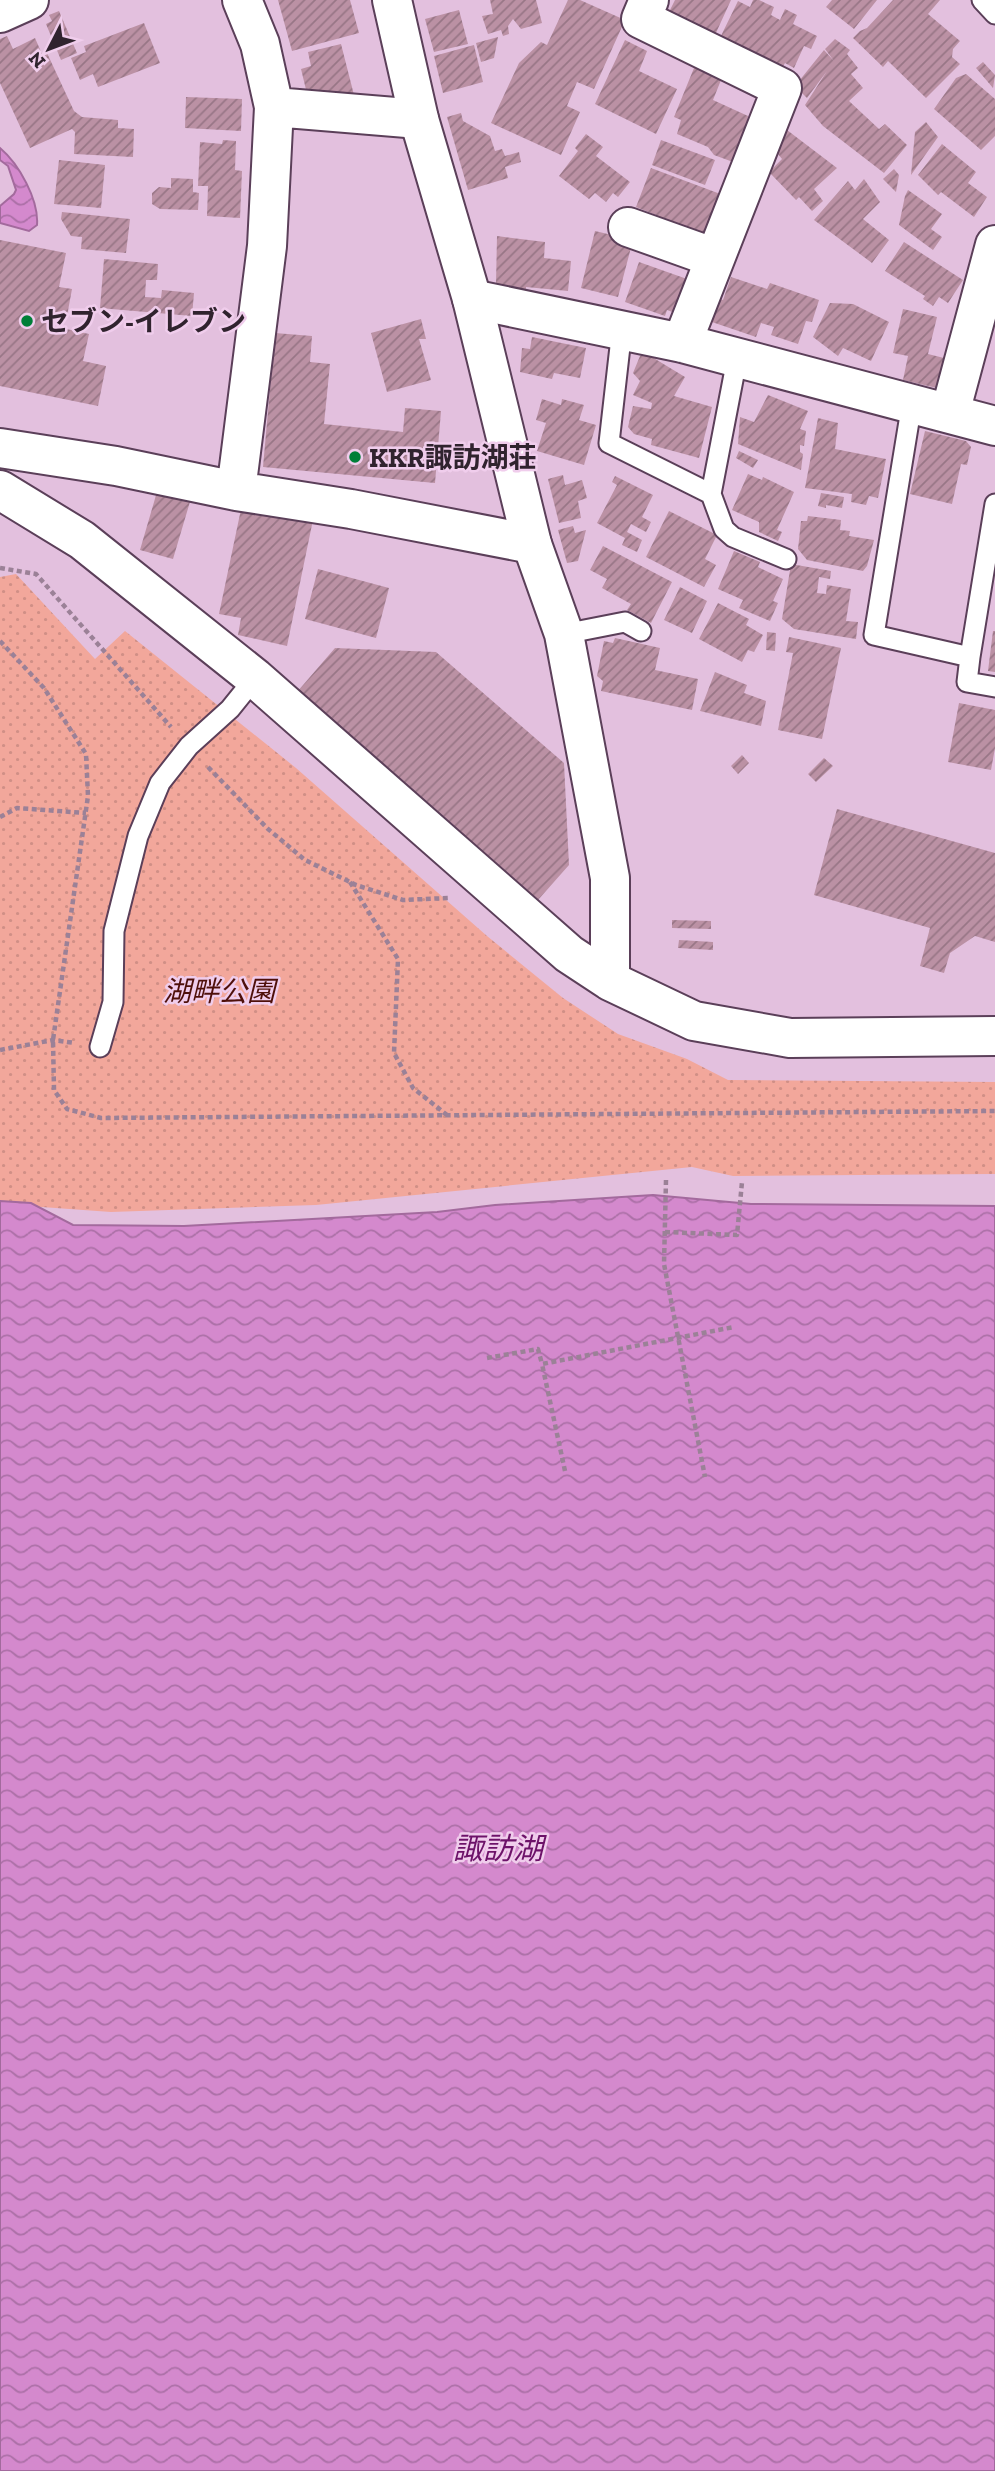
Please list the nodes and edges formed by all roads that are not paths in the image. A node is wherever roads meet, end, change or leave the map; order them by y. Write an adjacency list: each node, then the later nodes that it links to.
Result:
1 (29, 0): 6 (street)
2 (242, 0): 8 (street)
3 (392, 0): 9 (street)
4 (649, 0): 12 (street)
5 (982, 0): 7 (lane)
6 (0, 13)
7 (995, 14)
8 (274, 107): 9 (street); 22 (street)
9 (419, 119): 13 (street)
10 (628, 227): 12 (street)
11 (995, 245): 18 (street)
12 (715, 258): 15 (street)
13 (472, 299): 14 (street); 25 (street)
14 (622, 329): 15 (street); 23 (lane)
15 (682, 343): 16 (street)
16 (737, 359): 17 (street); 23 (lane)
17 (912, 403): 18 (street); 29 (lane)
18 (950, 413): 19 (street)
19 (995, 426)
20 (0, 448): 22 (street)
21 (0, 490): 30 (street)
22 (236, 491): 25 (street)
23 (711, 494): 26 (lane)
24 (995, 504): 29 (lane)
25 (532, 544): 28 (street)
26 (786, 559)
27 (641, 631): 28 (lane)
28 (564, 634): 32 (street)
29 (970, 657): 31 (lane)
30 (255, 678): 32 (street); 34 (lane)
31 (995, 687)
32 (610, 981): 33 (street)
33 (995, 1036)
34 (100, 1047)

